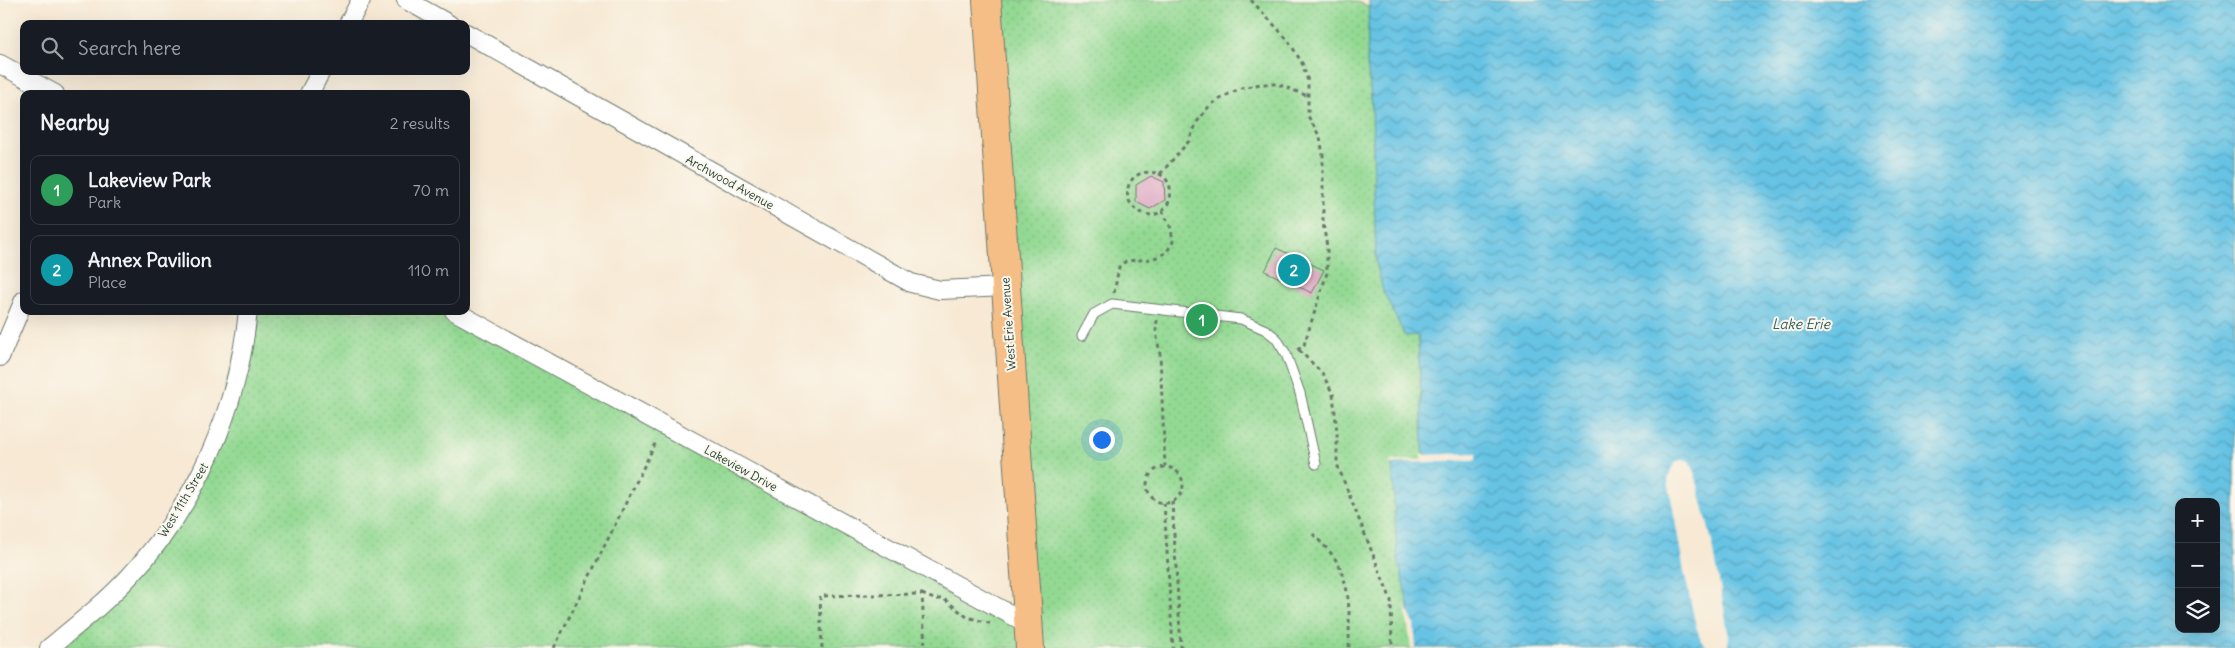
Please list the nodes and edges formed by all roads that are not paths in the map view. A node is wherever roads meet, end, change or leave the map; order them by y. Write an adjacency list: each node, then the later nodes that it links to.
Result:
1 (361, 0): 4 (street)
2 (406, 0): 5 (street)
3 (987, 0): 13 (main road, West Erie Avenue)
4 (350, 20)
5 (442, 20)
6 (470, 36): 13 (street, Archwood Avenue)
7 (0, 64): 9 (street)
8 (20, 75): 11 (street)
9 (20, 75)
10 (320, 75): 12 (street)
11 (48, 90)
12 (311, 90)
13 (1006, 287): 20 (main road, West Erie Avenue)
14 (20, 310): 18 (street)
15 (247, 315): 21 (street, West 11th Street)
16 (461, 315): 20 (street, Lakeview Drive)
17 (1082, 336): 19 (lane)
18 (0, 357)
19 (1316, 464)
20 (1029, 636)
21 (49, 648)

